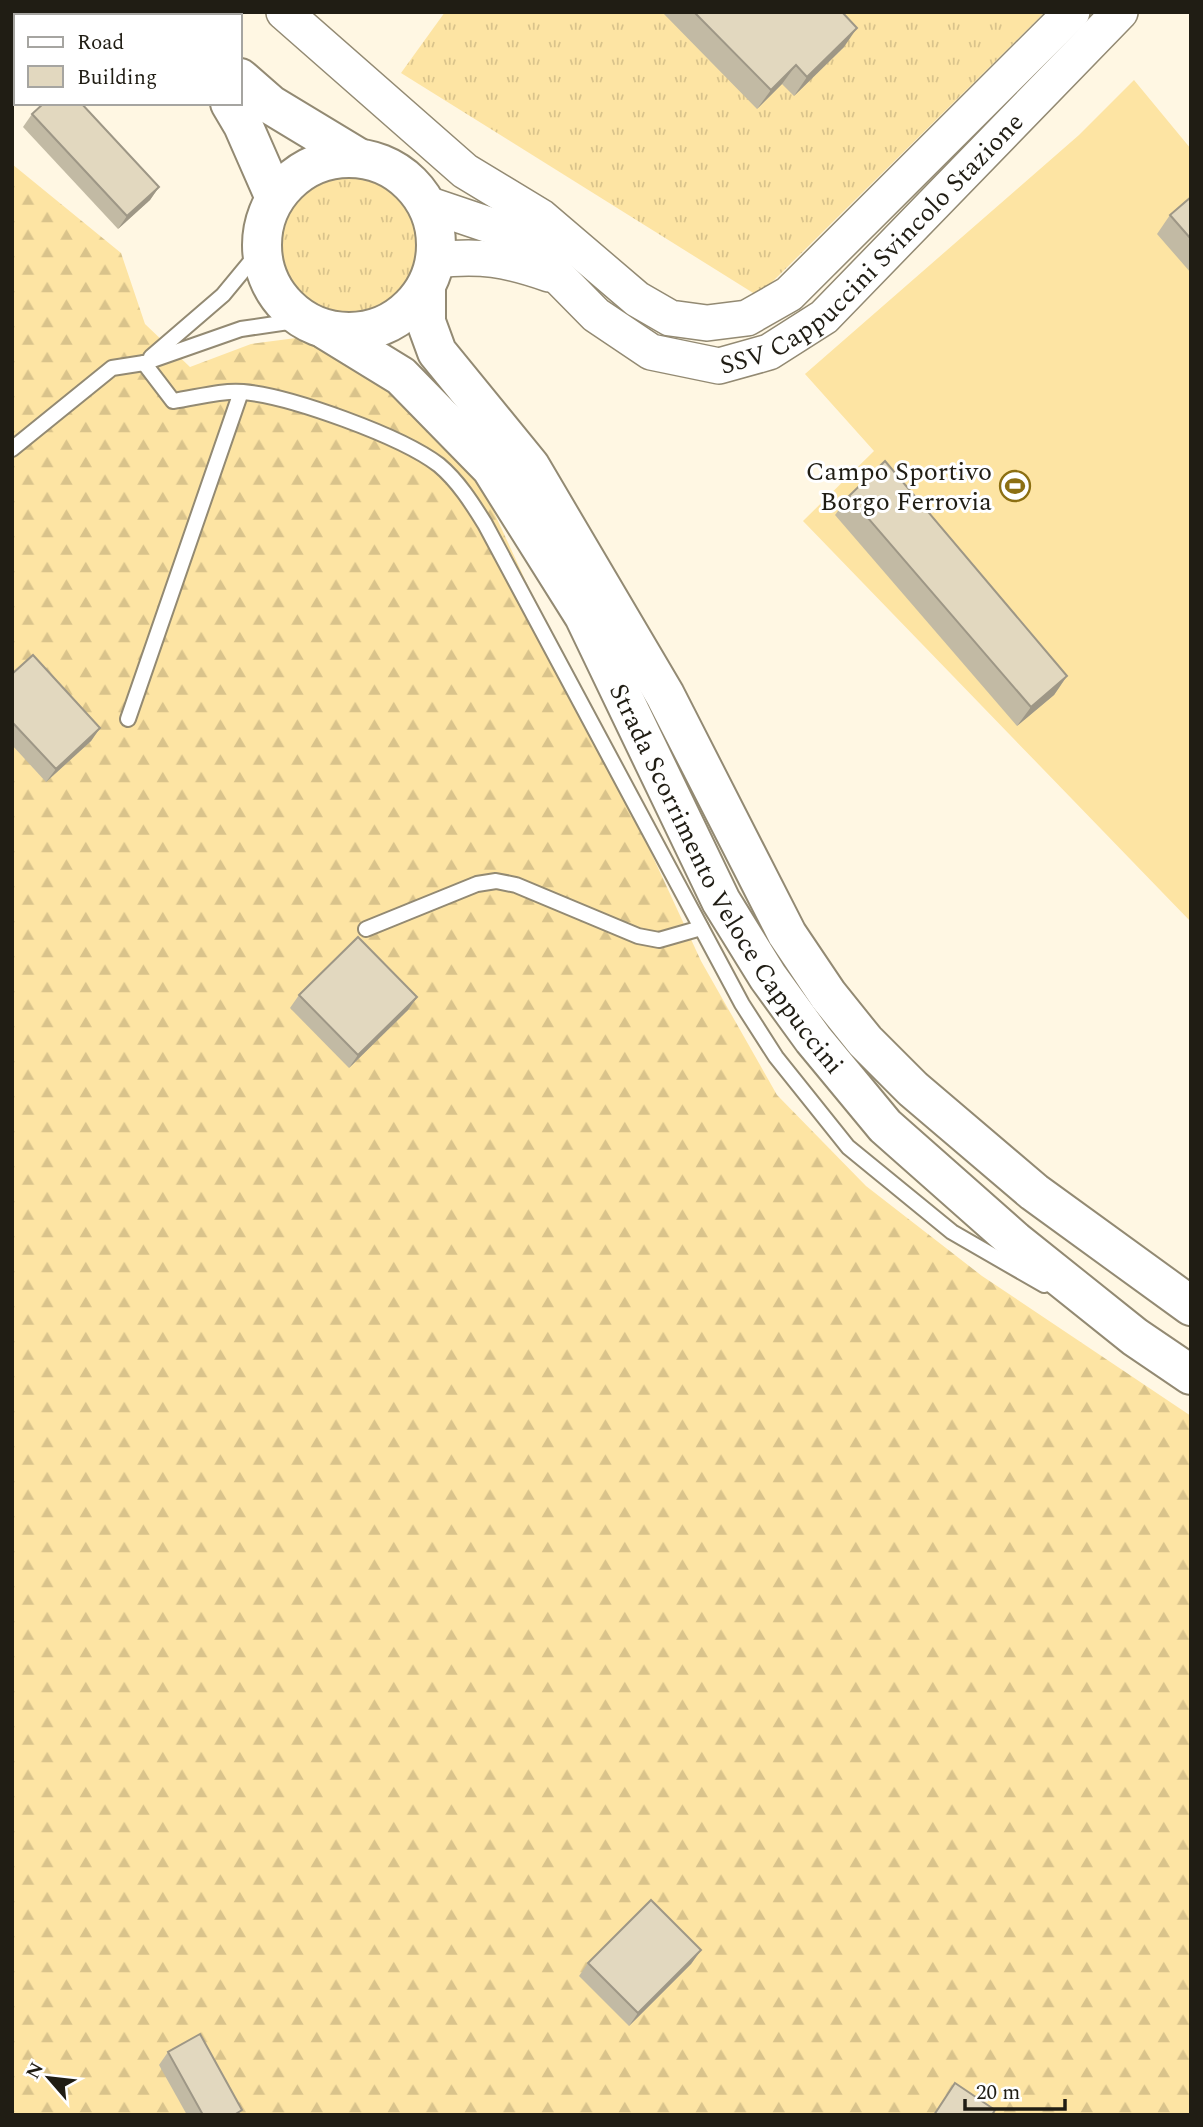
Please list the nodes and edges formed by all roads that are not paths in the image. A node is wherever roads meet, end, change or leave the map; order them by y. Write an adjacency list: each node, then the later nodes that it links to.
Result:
1 (284, 12): 2 (street)
2 (1072, 12)
3 (1120, 12): 11 (street, SSV Cappuccini Svincolo Stazione)
4 (242, 80): 6 (main road)
5 (231, 105): 7 (main road)
6 (357, 157): 7 (main road); 8 (main road)
7 (275, 198): 9 (main road)
8 (427, 204): 10 (main road); 11 (street, SSV Cappuccini Svincolo Stazione)
9 (261, 249): 12 (main road); 13 (lane)
10 (431, 274): 11 (street); 12 (main road); 19 (main road, Strada Scorrimento Veloce Cappuccini)
11 (559, 278)
12 (314, 325): 13 (lane); 20 (main road, Strada Scorrimento Veloce Cappuccini)
13 (144, 363): 14 (lane); 15 (lane)
14 (241, 392): 16 (lane); 17 (lane)
15 (12, 449)
16 (128, 719)
17 (701, 928): 18 (lane); 20 (lane)
18 (366, 929)
19 (1191, 1306)
20 (1135, 1337): 21 (main road, Strada Scorrimento Veloce Cappuccini)
21 (1191, 1375)

